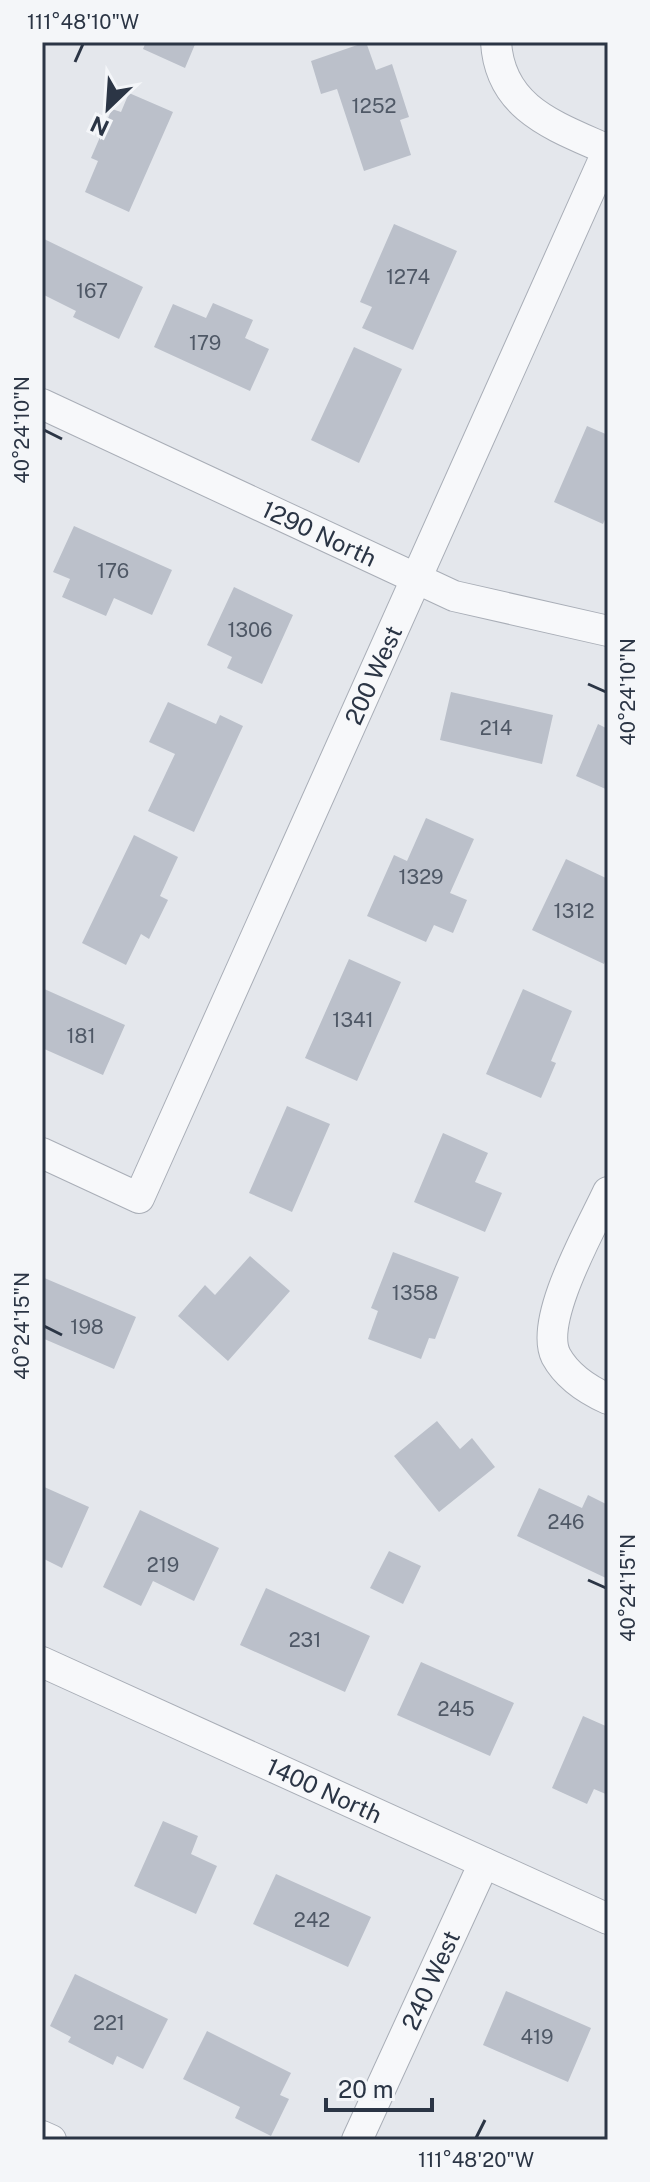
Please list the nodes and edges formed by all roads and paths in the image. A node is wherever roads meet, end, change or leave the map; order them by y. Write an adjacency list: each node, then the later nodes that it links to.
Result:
1 (498, 57): 2 (street)
2 (608, 150): 4 (street, 200 West)
3 (42, 404): 4 (street, 1290 North)
4 (416, 578): 5 (street, 1290 North); 6 (street, 200 West)
5 (608, 631)
6 (42, 1153)
7 (608, 1192): 8 (street)
8 (608, 1399)
9 (42, 1662): 10 (street, 1400 North)
10 (484, 1863): 11 (street, 1400 North); 14 (street, 240 West)
11 (608, 1919)
12 (42, 2136): 13 (street)
13 (51, 2140)
14 (357, 2140)

